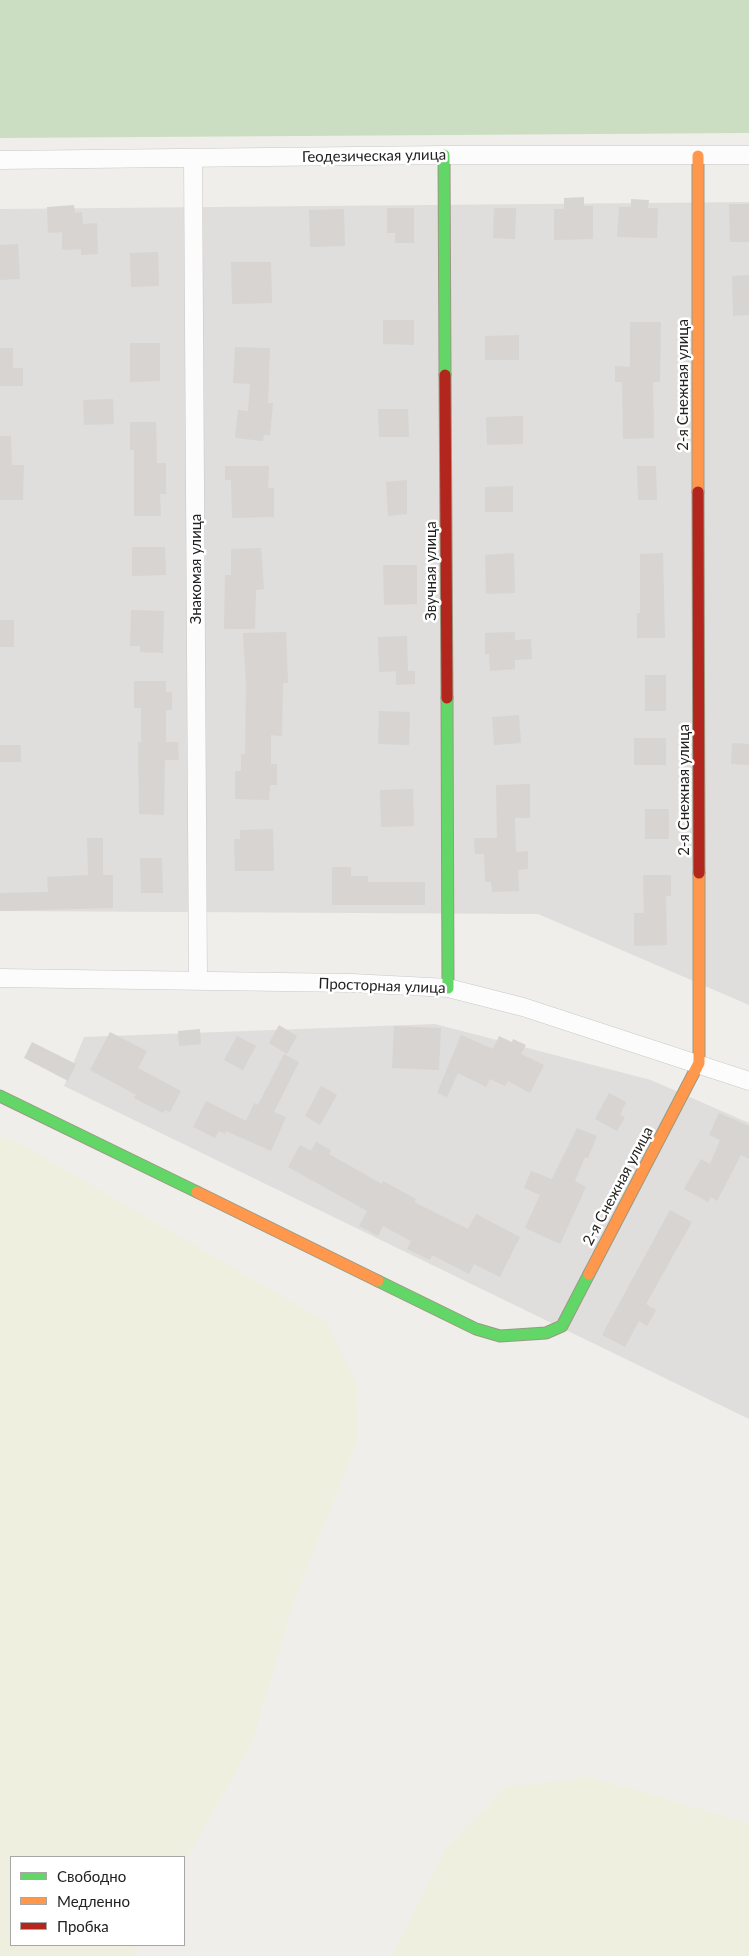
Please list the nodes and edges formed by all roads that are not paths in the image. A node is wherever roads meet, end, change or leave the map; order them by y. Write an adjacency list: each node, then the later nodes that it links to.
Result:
1 (444, 155): 3 (street, Геодезическая улица); 4 (street, Геодезическая улица); 8 (street, Звучная улица)
2 (749, 155): 3 (street, Геодезическая улица)
3 (698, 156): 9 (street, 2-я Снежная улица)
4 (193, 158): 5 (street, Геодезическая улица); 7 (street, Знакомая улица)
5 (0, 160)
6 (0, 978): 7 (street, Просторная улица)
7 (198, 981): 8 (street, Просторная улица)
8 (448, 988): 9 (street, Просторная улица)
9 (699, 1063): 10 (street, Просторная улица); 11 (street, 2-я Снежная улица)
10 (749, 1081)
11 (0, 1096)

